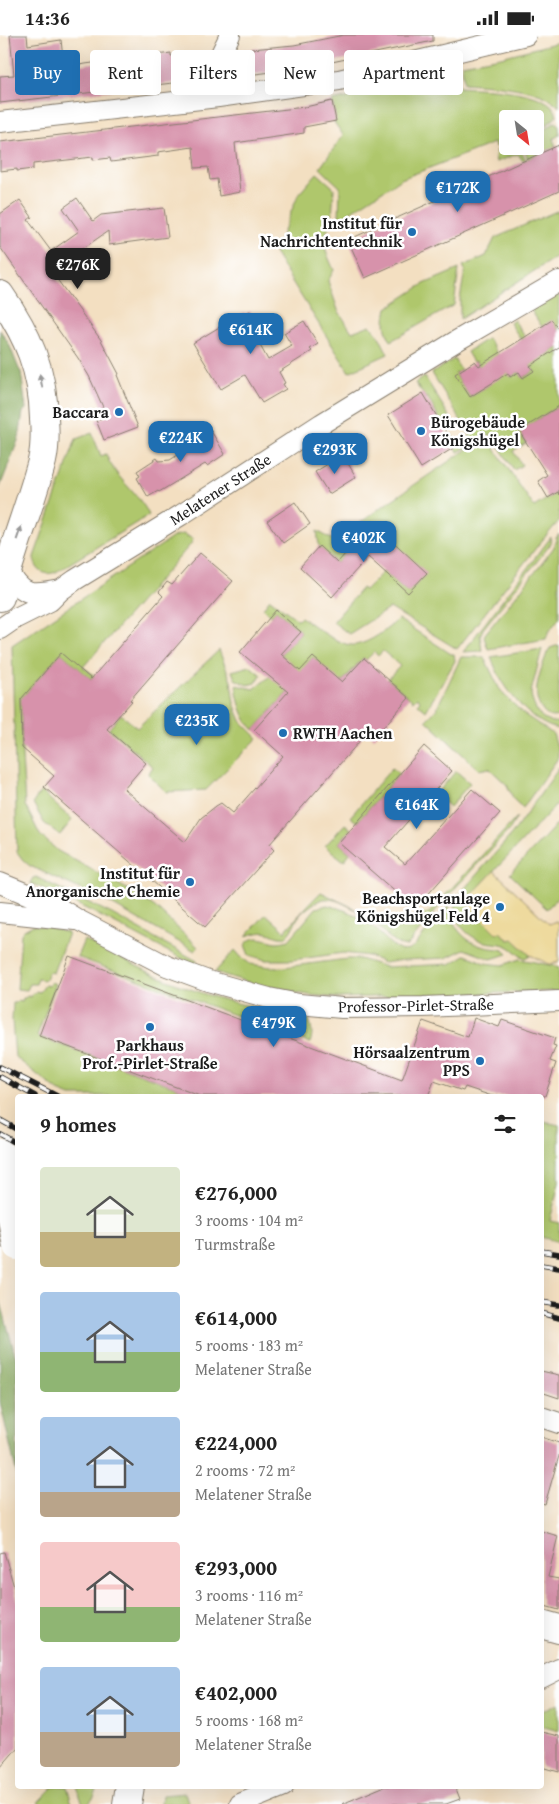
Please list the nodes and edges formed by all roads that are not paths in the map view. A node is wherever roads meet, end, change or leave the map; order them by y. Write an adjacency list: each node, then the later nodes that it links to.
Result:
1 (230, 35): 3 (street)
2 (526, 35): 3 (street)
3 (218, 97): 4 (street)
4 (0, 122)
5 (559, 281): 8 (street, Melatener Straße)
6 (0, 295): 7 (main road, one-way to 6)
7 (7, 568): 8 (street, Melatener Straße); 9 (main road)
8 (61, 590): 10 (street, Melatener Straße)
9 (0, 597)
10 (0, 629)
11 (0, 883): 13 (street, Professor-Pirlet-Straße)
12 (0, 912): 13 (street, Professor-Pirlet-Straße)
13 (80, 921): 14 (street, Professor-Pirlet-Straße)
14 (559, 1001)
15 (0, 1153): 16 (main road, bridge)
16 (15, 1236)
17 (544, 1418): 18 (street)
18 (559, 1423)
19 (544, 1625): 20 (main road)
20 (559, 1629)
21 (559, 1669): 22 (street)
22 (544, 1676)
23 (130, 1789): 25 (main road)
24 (277, 1789): 26 (street)
25 (127, 1804)
26 (240, 1804)

